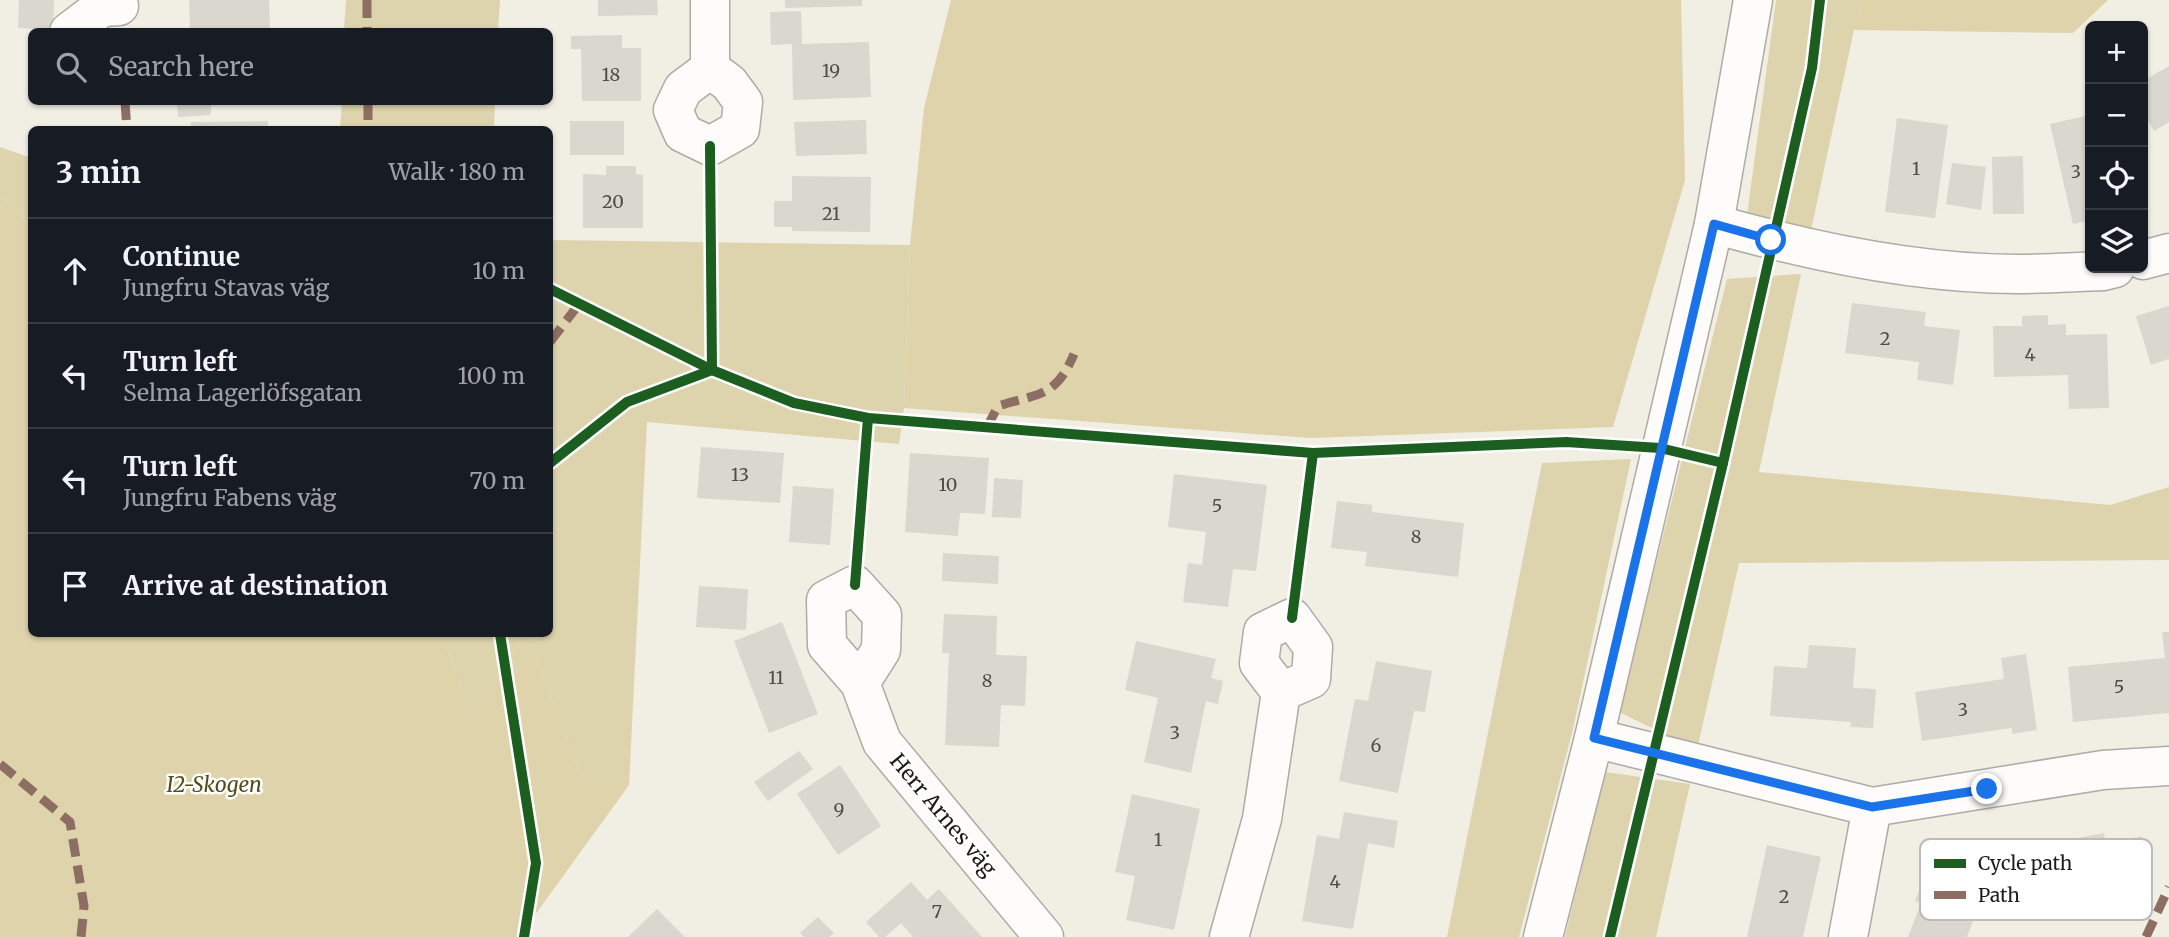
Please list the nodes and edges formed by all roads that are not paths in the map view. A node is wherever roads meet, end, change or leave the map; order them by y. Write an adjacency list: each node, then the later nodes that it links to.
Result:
1 (710, 0): 5 (street)
2 (1753, 0): 6 (street)
3 (119, 13): 4 (street)
4 (74, 28)
5 (710, 69)
6 (1714, 224): 9 (street); 12 (street)
7 (2169, 253): 8 (street)
8 (2148, 259)
9 (2085, 272)
10 (860, 683): 15 (street, Herr Arnes väg)
11 (1281, 692): 16 (street)
12 (1594, 738): 14 (street); 17 (street)
13 (2169, 766): 14 (street)
14 (1872, 807): 18 (street)
15 (1044, 937)
16 (1228, 937)
17 (1544, 937)
18 (1848, 937)

